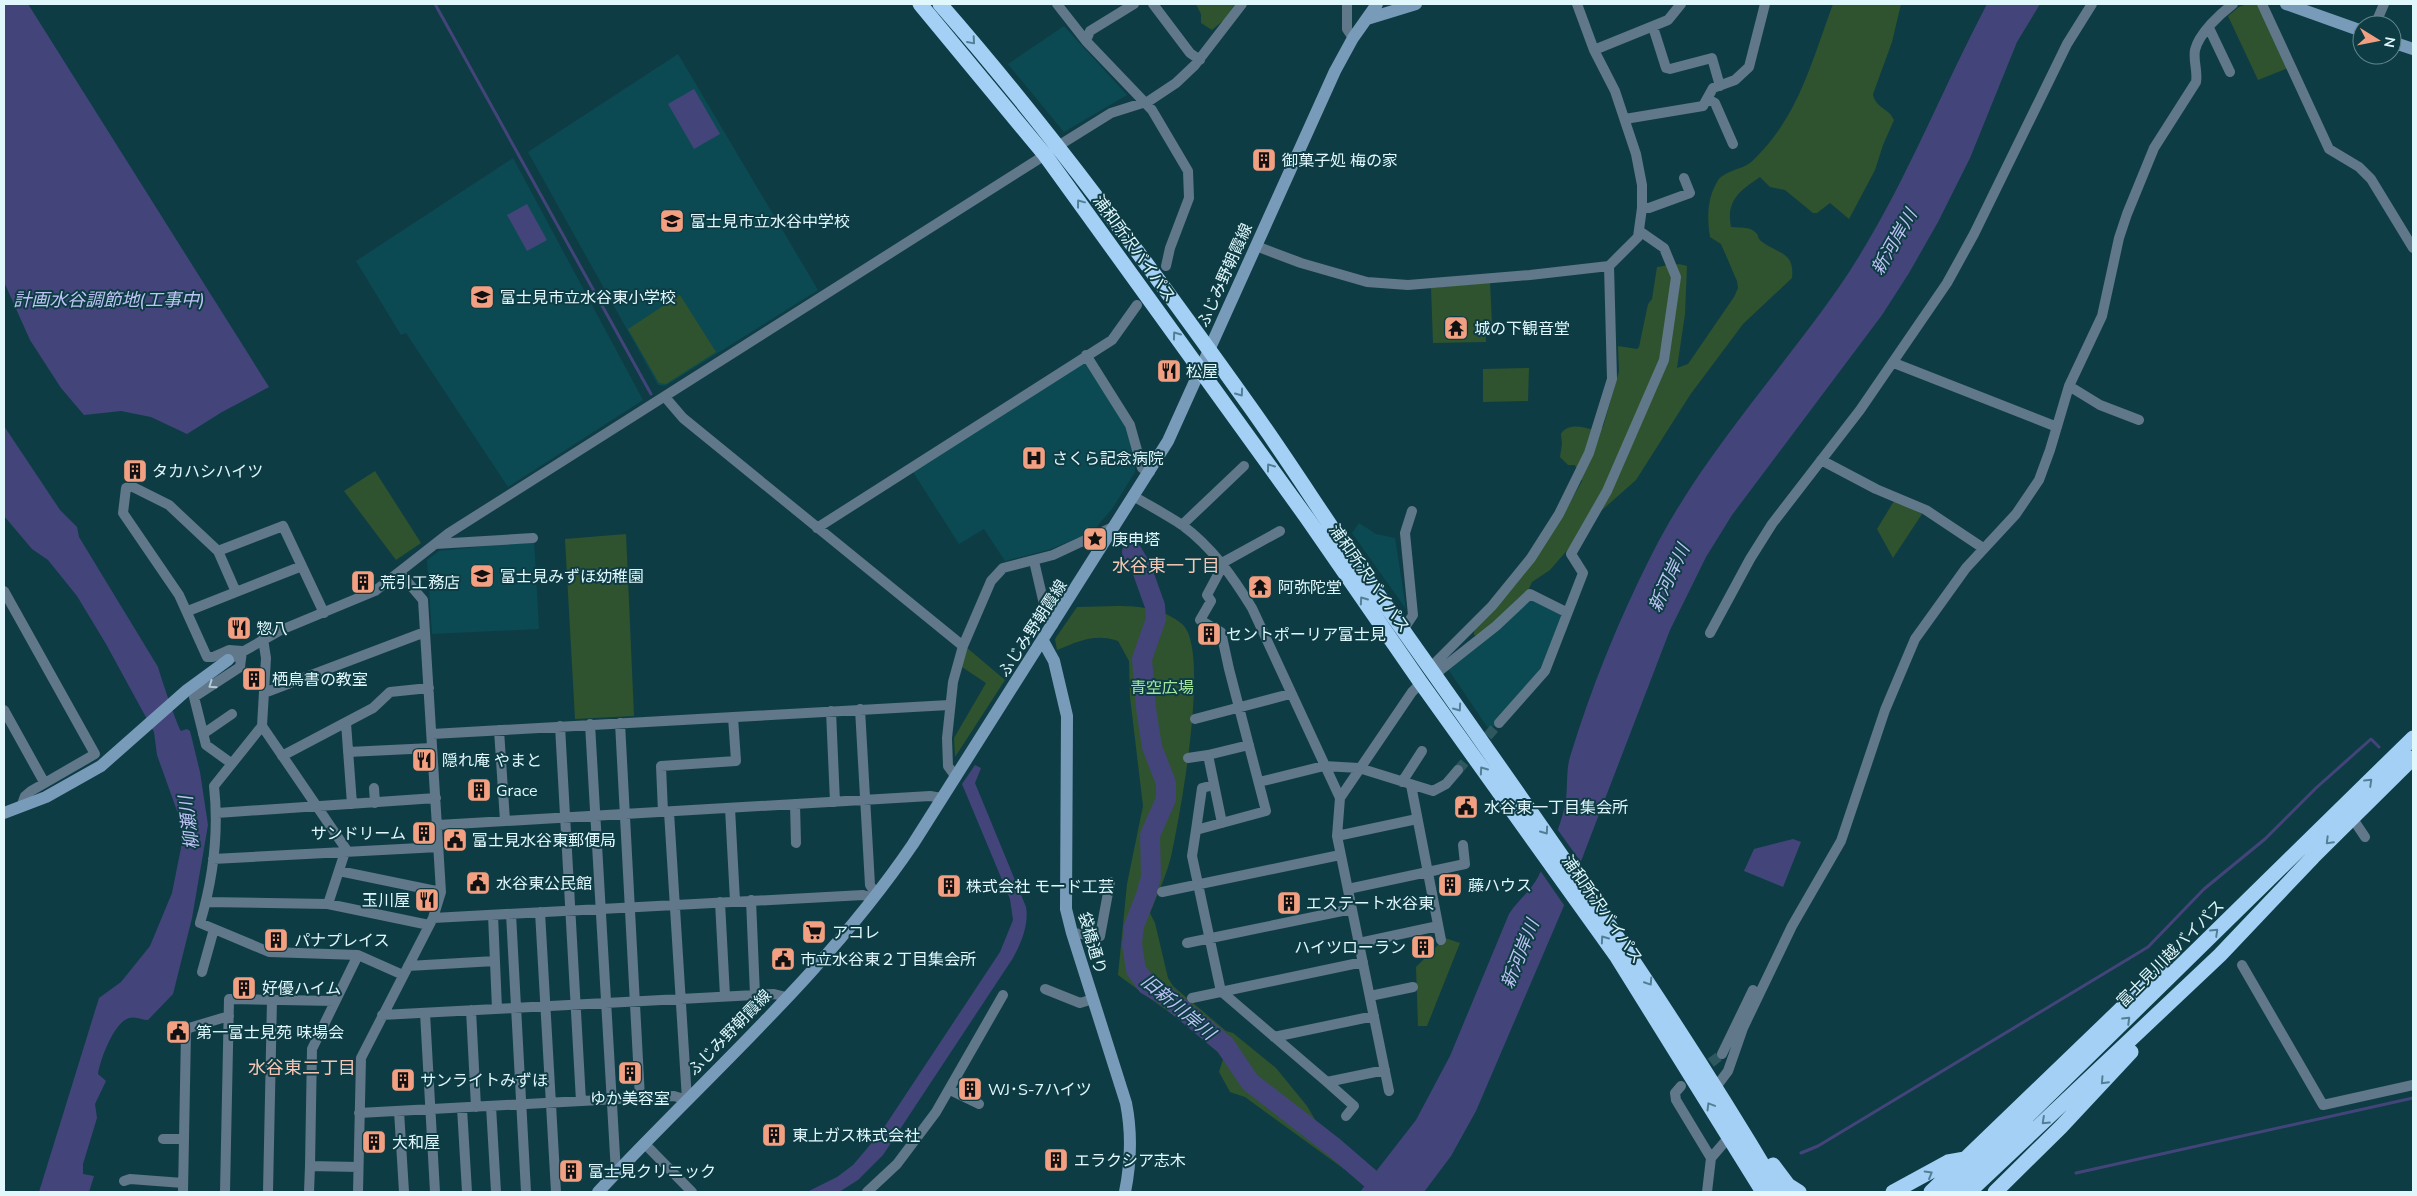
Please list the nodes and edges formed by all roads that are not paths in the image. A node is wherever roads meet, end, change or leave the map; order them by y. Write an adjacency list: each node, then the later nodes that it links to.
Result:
1 (920, 4): 32 (highway, 浦和所沢バイパス)
2 (940, 4): 31 (highway, 浦和所沢バイパス, one-way to 31)
3 (1057, 4): 22 (street)
4 (1134, 4): 22 (street)
5 (1153, 4): 24 (street)
6 (1242, 4): 24 (street)
7 (1346, 4): 21 (street)
8 (1377, 4): 17 (main road, ふじみ野朝霞線)
9 (1416, 4): 17 (main road)
10 (1577, 4): 23 (street)
11 (1682, 4): 18 (street)
12 (1765, 4): 26 (street)
13 (2092, 4): 43 (street)
14 (2234, 4): 20 (street)
15 (2262, 4): 37 (street)
16 (2286, 4): 19 (main road)
17 (1367, 19): 21 (main road, ふじみ野朝霞線)
18 (1653, 27): 23 (street); 26 (street)
19 (2352, 27)
20 (2209, 28): 25 (street); 45 (street)
21 (1353, 38): 36 (main road, ふじみ野朝霞線)
22 (1086, 41): 28 (street)
23 (1594, 50): 29 (street)
24 (1200, 60): 28 (street)
25 (2230, 72)
26 (1720, 86): 27 (street)
27 (1708, 99): 29 (street); 30 (street)
28 (1145, 102): 31 (street); 38 (street)
29 (1625, 119): 34 (street)
30 (1733, 144)
31 (1058, 146): 32 (highway); 41 (highway, 浦和所沢バイパス)
32 (1045, 155): 44 (highway, 浦和所沢バイパス, one-way to 32); 46 (street)
33 (1684, 178): 34 (street)
34 (1642, 208): 35 (street)
35 (1640, 232): 39 (street); 69 (street)
36 (1256, 246): 39 (street); 41 (main road, ふじみ野朝霞線)
37 (2413, 248)
38 (1166, 266)
39 (1609, 266): 80 (street)
40 (1137, 305): 42 (street)
41 (1208, 350): 44 (main road, ふじみ野朝霞線); 72 (highway, 浦和所沢バイパス, one-way to 72)
42 (1086, 355): 51 (street); 56 (street)
43 (1894, 362): 48 (street); 49 (street)
44 (1200, 369): 51 (main road, ふじみ野朝霞線); 81 (highway, 浦和所沢バイパス, one-way to 44)
45 (2069, 386): 47 (street); 48 (street)
46 (659, 401): 56 (street); 59 (street)
47 (2139, 420)
48 (2057, 427): 60 (street)
49 (1821, 460): 60 (street); 74 (street)
50 (1244, 466): 54 (street)
51 (1150, 472): 52 (main road, ふじみ野朝霞線)
52 (1135, 497): 54 (street); 55 (main road, ふじみ野朝霞線)
53 (1412, 512): 72 (street)
54 (1182, 525): 63 (street)
55 (1116, 526): 62 (street); 71 (main road, ふじみ野朝霞線)
56 (817, 528): 77 (street)
57 (1280, 531): 63 (street)
58 (533, 538): 59 (street)
59 (434, 544): 65 (street)
60 (1983, 548): 186 (street)
61 (218, 551): 64 (street); 67 (street); 68 (street)
62 (1034, 561): 71 (street); 77 (street)
63 (1222, 564): 84 (street); 86 (street)
64 (302, 566): 67 (street); 70 (street)
65 (400, 573): 70 (street); 73 (street)
66 (4, 591): 116 (street)
67 (236, 592): 68 (street)
68 (188, 611): 78 (street)
69 (1566, 612): 80 (street); 94 (street)
70 (324, 613): 75 (street)
71 (1053, 625): 76 (main road, ふじみ野朝霞線)
72 (1403, 630): 80 (highway, 浦和所沢バイパス)
73 (425, 632): 82 (street); 83 (street)
74 (1710, 633)
75 (263, 640): 78 (street); 83 (street)
76 (1043, 640): 115 (main road, ふじみ野朝霞線); 176 (main road, 袋橋通り)
77 (963, 646): 85 (street)
78 (242, 651): 79 (street); 100 (street, one-way to 100)
79 (228, 660): 130 (main road)
80 (1432, 672): 81 (main road); 219 (highway, 浦和所沢バイパス, one-way to 219)
81 (1421, 683): 113 (street); 237 (highway, 浦和所沢バイパス, one-way to 81)
82 (428, 688): 95 (street); 101 (street)
83 (264, 693): 97 (street)
84 (1290, 694): 86 (street); 112 (street)
85 (949, 705): 87 (street); 115 (street)
86 (1240, 707): 92 (street); 103 (street)
87 (860, 709): 89 (street); 124 (street)
88 (4, 710): 116 (street)
89 (831, 711): 91 (street); 125 (street)
90 (232, 714): 100 (street)
91 (733, 717): 93 (street); 133 (street)
92 (1195, 719)
93 (620, 723): 96 (street); 136 (street)
94 (1499, 723)
95 (346, 724): 106 (street); 108 (street)
96 (590, 724): 98 (street); 137 (street)
97 (262, 726): 108 (street); 111 (street)
98 (560, 726): 99 (street); 138 (street)
99 (499, 730): 101 (street); 140 (street)
100 (203, 734): 111 (street)
101 (432, 734): 104 (street)
102 (2413, 738): 132 (highway, 富士見川越バイパス, one-way to 102)
103 (1250, 745): 107 (street); 117 (street)
104 (432, 748): 106 (street); 121 (street)
105 (1422, 751): 118 (street)
106 (348, 752): 127 (street)
107 (1208, 755): 109 (street); 119 (street)
108 (282, 756): 129 (street)
109 (1188, 758)
110 (2413, 758): 132 (highway, 富士見川越バイパス)
111 (231, 764): 135 (street)
112 (1324, 766): 113 (street); 117 (street); 123 (street)
113 (1359, 768): 118 (street); 123 (street)
114 (1458, 770): 118 (street)
115 (956, 778): 122 (main road, ふじみ野朝霞線)
116 (44, 782): 130 (street)
117 (1259, 782): 141 (street)
118 (1406, 783): 139 (street)
119 (1214, 785): 141 (street); 143 (street)
120 (374, 788): 126 (street)
121 (436, 798): 126 (street); 142 (street)
122 (942, 798): 124 (street); 159 (main road, ふじみ野朝霞線)
123 (1340, 798): 144 (street)
124 (865, 800): 125 (street); 159 (street)
125 (835, 802): 128 (street)
126 (375, 803): 127 (street)
127 (352, 804): 129 (street)
128 (795, 804): 131 (street); 146 (street)
129 (318, 806): 135 (street); 149 (street)
130 (21, 807): 134 (main road)
131 (730, 808): 133 (street); 161 (street)
132 (2348, 811): 145 (street); 182 (highway, 富士見川越バイパス, one-way to 182); 242 (highway, 富士見川越バイパス, one-way to 132)
133 (666, 812): 136 (street); 165 (street)
134 (4, 813)
135 (217, 813): 151 (street)
136 (625, 814): 137 (street); 166 (street)
137 (595, 816): 138 (street); 167 (street)
138 (565, 818): 140 (street); 168 (street)
139 (1417, 819): 144 (street); 153 (street)
140 (505, 821): 142 (street)
141 (1222, 823): 143 (street)
142 (438, 825): 148 (street)
143 (1196, 830): 155 (street)
144 (1337, 836): 150 (street)
145 (2365, 837)
146 (796, 843)
147 (1464, 845): 153 (street)
148 (439, 847): 149 (street); 157 (street)
149 (347, 852): 151 (street); 152 (street)
150 (1340, 855): 155 (street); 156 (street)
151 (213, 859): 162 (street)
152 (339, 871): 157 (street); 164 (street)
153 (1428, 873): 156 (street); 174 (street)
154 (1110, 882): 176 (street)
155 (1199, 884): 158 (street); 177 (street)
156 (1348, 889): 169 (street)
157 (441, 892): 173 (street)
158 (1162, 892)
159 (874, 896): 160 (street); 196 (main road, ふじみ野朝霞線)
160 (751, 900): 161 (street); 192 (street)
161 (735, 901): 163 (street)
162 (206, 902): 164 (street); 175 (street)
163 (720, 902): 165 (street); 194 (street)
164 (328, 904): 173 (street)
165 (674, 905): 166 (street); 200 (street)
166 (630, 907): 167 (street); 202 (street)
167 (600, 909): 168 (street); 203 (street)
168 (570, 910): 170 (street); 204 (street)
169 (1352, 910): 177 (street); 180 (street)
170 (540, 912): 171 (street); 205 (street)
171 (511, 914): 172 (street); 206 (street)
172 (492, 915): 173 (street); 183 (street)
173 (431, 922): 187 (street)
174 (1438, 926): 178 (street); 180 (street)
175 (214, 929): 181 (street); 188 (street)
176 (1072, 932): 198 (main road, 袋橋通り)
177 (1210, 938): 179 (street); 191 (street)
178 (1441, 940)
179 (1187, 943)
180 (1359, 943): 184 (street)
181 (358, 955): 187 (street); 201 (street)
182 (2220, 955): 242 (highway, 富士見川越バイパス, one-way to 242); 270 (highway, one-way to 270)
183 (495, 961): 187 (street); 207 (street)
184 (1363, 962): 191 (street); 195 (street)
185 (2242, 964): 217 (street)
186 (1770, 970): 214 (street); 219 (street)
187 (406, 971): 210 (street)
188 (202, 972)
189 (1413, 987): 195 (street)
190 (1046, 989): 198 (street)
191 (1222, 992): 197 (street); 213 (street)
192 (756, 995): 194 (street); 196 (street)
193 (1003, 995): 220 (street)
194 (725, 996): 200 (street)
195 (1370, 996): 212 (street)
196 (786, 997): 224 (main road, ふじみ野朝霞線)
197 (1192, 998)
198 (1093, 999): 261 (main road, 袋橋通り)
199 (272, 1000): 201 (street); 211 (street); 249 (street)
200 (680, 1000): 202 (street); 224 (street)
201 (335, 1001): 243 (street)
202 (635, 1002): 203 (street); 222 (street)
203 (606, 1004): 204 (street); 223 (street)
204 (576, 1005): 205 (street); 225 (street)
205 (546, 1007): 206 (street); 226 (street)
206 (516, 1008): 207 (street); 227 (street)
207 (497, 1009): 208 (street)
208 (471, 1010): 209 (street); 230 (street)
209 (425, 1013): 210 (street); 232 (street)
210 (382, 1015): 234 (street)
211 (229, 1016): 239 (street); 248 (street)
212 (1374, 1016): 213 (street); 215 (street)
213 (1274, 1037): 216 (street)
214 (1722, 1054)
215 (1385, 1070): 216 (street); 221 (street)
216 (1327, 1082): 235 (street)
217 (2413, 1085)
218 (1681, 1086): 241 (street)
219 (1716, 1087): 236 (highway, 浦和所沢バイパス)
220 (950, 1090): 228 (street); 260 (street)
221 (1389, 1091)
222 (640, 1098): 223 (street); 224 (street)
223 (611, 1100): 225 (street); 245 (street)
224 (687, 1100): 240 (main road, ふじみ野朝霞線)
225 (581, 1101): 226 (street)
226 (551, 1103): 227 (street); 257 (street)
227 (521, 1104): 229 (street); 256 (street)
228 (979, 1104)
229 (491, 1106): 230 (street); 255 (street)
230 (476, 1107): 231 (street)
231 (462, 1108): 232 (street); 254 (street)
232 (431, 1109): 233 (street); 253 (street)
233 (399, 1111): 234 (street); 252 (street)
234 (359, 1113): 244 (street)
235 (1346, 1116)
236 (1745, 1135): 264 (highway, 浦和所沢バイパス); 265 (highway)
237 (1729, 1137): 241 (street); 263 (highway, 浦和所沢バイパス)
238 (163, 1139): 239 (street)
239 (184, 1139): 247 (street)
240 (644, 1143): 245 (main road, ふじみ野朝霞線); 259 (street)
241 (1711, 1158): 262 (street)
242 (1979, 1165): 266 (highway, one-way to 242); 267 (highway); 268 (highway, 富士見川越バイパス); 269 (highway, 富士見川越バイパス)
243 (310, 1166): 244 (street); 250 (street)
244 (358, 1167): 251 (street)
245 (616, 1173): 258 (main road, ふじみ野朝霞線)
246 (124, 1182): 247 (street)
247 (183, 1187)
248 (225, 1192)
249 (268, 1192)
250 (309, 1192)
251 (358, 1192)
252 (404, 1192)
253 (435, 1192)
254 (466, 1192)
255 (496, 1192)
256 (526, 1192)
257 (556, 1192)
258 (598, 1192)
259 (692, 1192)
260 (867, 1192)
261 (1125, 1192)
262 (1707, 1192)
263 (1763, 1192)
264 (1779, 1192)
265 (1799, 1192)
266 (1893, 1192)
267 (1931, 1192)
268 (1950, 1192)
269 (1969, 1192)
270 (1995, 1192)

